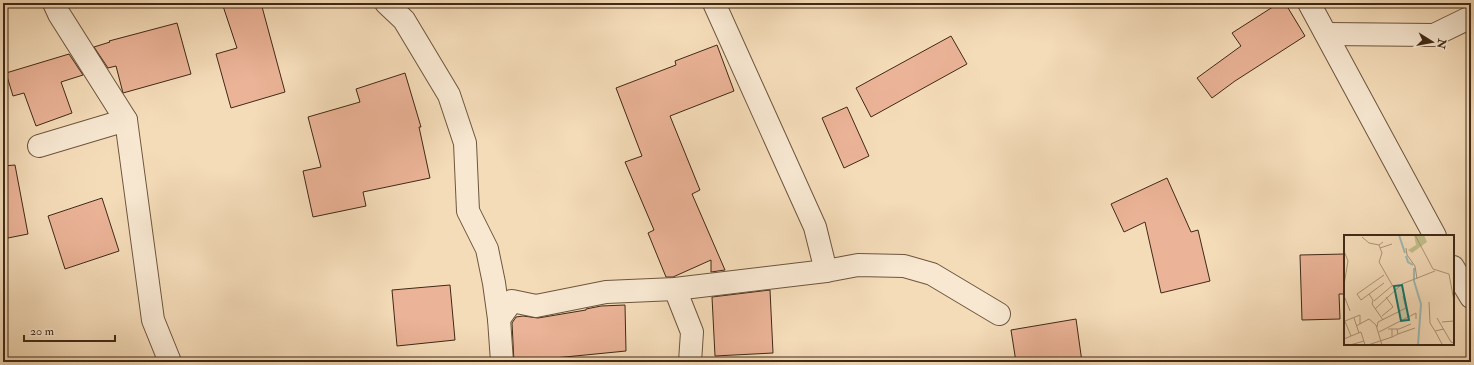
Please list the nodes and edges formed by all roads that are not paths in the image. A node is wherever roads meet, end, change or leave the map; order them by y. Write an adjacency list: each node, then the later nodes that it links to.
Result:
1 (54, 3): 7 (street)
2 (386, 3): 15 (street)
3 (714, 3): 11 (street)
4 (1309, 3): 6 (street)
5 (1471, 17): 6 (street)
6 (1327, 34): 9 (street)
7 (126, 120): 8 (street); 16 (street)
8 (39, 146)
9 (1434, 235)
10 (1454, 269): 13 (street)
11 (826, 271): 12 (street); 14 (street)
12 (675, 289): 15 (street); 18 (street)
13 (1471, 297)
14 (999, 314)
15 (499, 319): 17 (street)
16 (170, 362)
17 (502, 362)
18 (690, 362)

